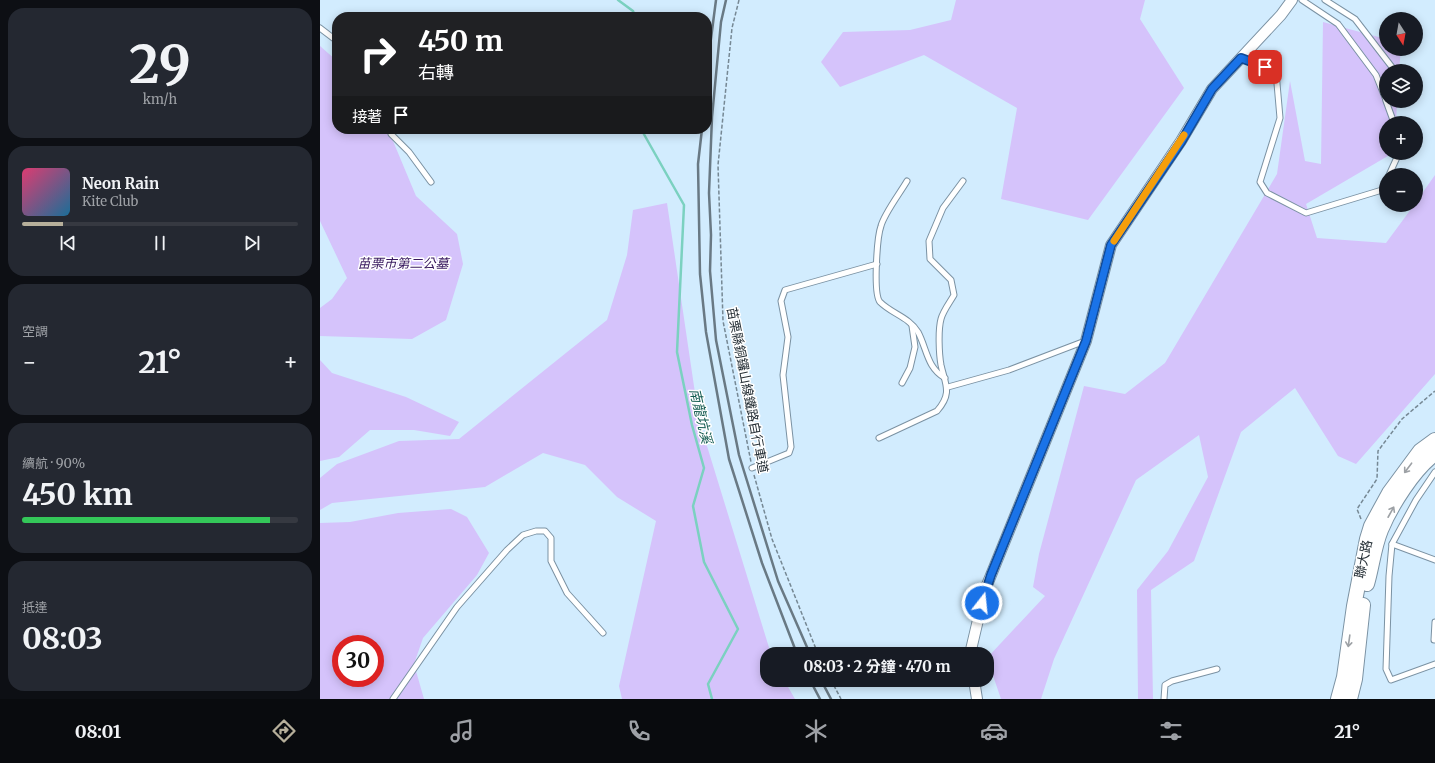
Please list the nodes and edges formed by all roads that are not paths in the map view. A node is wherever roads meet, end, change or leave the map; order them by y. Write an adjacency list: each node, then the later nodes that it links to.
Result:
1 (1292, 0): 6 (street)
2 (1302, 0): 8 (lane)
3 (1325, 0): 7 (lane)
4 (320, 28): 5 (lane)
5 (332, 37)
6 (1241, 58): 13 (lane); 16 (street)
7 (1390, 64)
8 (1379, 82)
9 (391, 134): 12 (lane)
10 (907, 181): 14 (lane)
11 (963, 181): 17 (lane)
12 (432, 182)
13 (1379, 191)
14 (877, 264): 15 (lane); 23 (lane)
15 (911, 323): 17 (lane); 18 (lane)
16 (1086, 341): 19 (lane); 30 (street)
17 (945, 378): 19 (lane)
18 (902, 383)
19 (948, 387): 20 (lane)
20 (879, 438)
21 (1435, 440): 22 (street, 聯大路)
22 (1429, 457): 33 (street, 聯大路)
23 (752, 468)
24 (1435, 472): 25 (lane)
25 (1392, 544): 26 (lane); 31 (lane)
26 (1435, 560)
27 (1435, 622): 29 (lane)
28 (603, 633): 35 (lane)
29 (1434, 640)
30 (972, 647)
31 (1435, 664)
32 (1217, 669): 37 (lane)
33 (1349, 678): 38 (street, 聯大路); 39 (street, 聯大路)
34 (975, 687): 36 (street)
35 (393, 699)
36 (977, 699)
37 (1164, 699)
38 (1338, 699)
39 (1350, 699)

